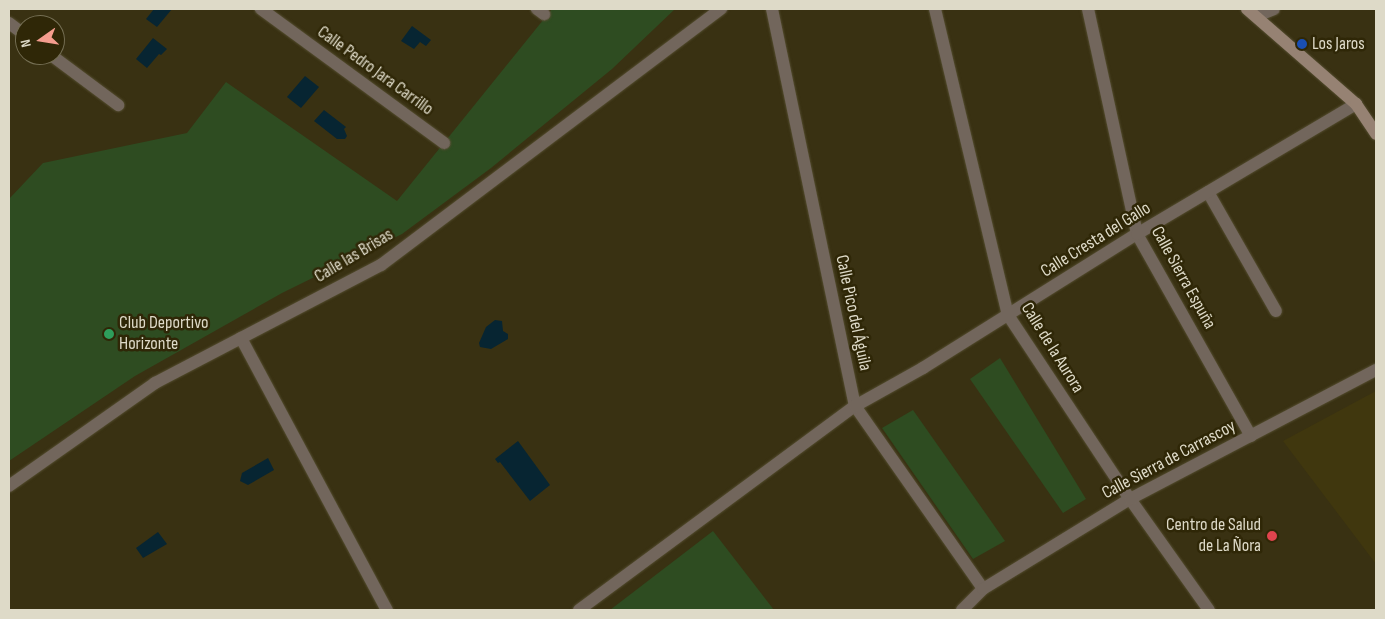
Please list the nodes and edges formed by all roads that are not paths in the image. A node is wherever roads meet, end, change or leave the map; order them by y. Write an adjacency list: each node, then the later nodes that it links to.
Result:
1 (261, 9): 12 (street, Calle Pedro Jara Carrillo)
2 (721, 9): 17 (street, Calle las Brisas)
3 (772, 9): 19 (street, Calle Pico del Águila)
4 (935, 9): 16 (street, Calle de la Aurora)
5 (1088, 9): 14 (street, Calle Sierra Espuña)
6 (1274, 9): 7 (street)
7 (1252, 12): 9 (street)
8 (64, 65): 10 (street)
9 (1356, 104): 11 (street); 13 (street, Calle Cresta del Gallo)
10 (118, 105)
11 (1375, 132)
12 (444, 143)
13 (1208, 192): 14 (street, Calle Cresta del Gallo); 15 (street)
14 (1137, 234): 16 (street, Calle Cresta del Gallo); 20 (street, Calle Sierra Espuña)
15 (1276, 311)
16 (1008, 315): 19 (street, Calle Cresta del Gallo); 22 (street, Calle de la Aurora)
17 (241, 338): 21 (street, Calle las Brisas); 24 (street)
18 (1376, 370): 20 (street, Calle Sierra de Carrascoy)
19 (854, 406): 23 (street, Calle Pico del Águila); 25 (street, Calle Cresta del Gallo)
20 (1252, 436): 22 (street, Calle Sierra de Carrascoy)
21 (9, 486)
22 (1130, 500): 23 (street, Calle Sierra de Carrascoy); 27 (street, Calle de la Aurora)
23 (982, 589): 26 (street, Calle Sierra de Carrascoy)
24 (387, 610)
25 (580, 610)
26 (962, 610)
27 (1209, 610)

